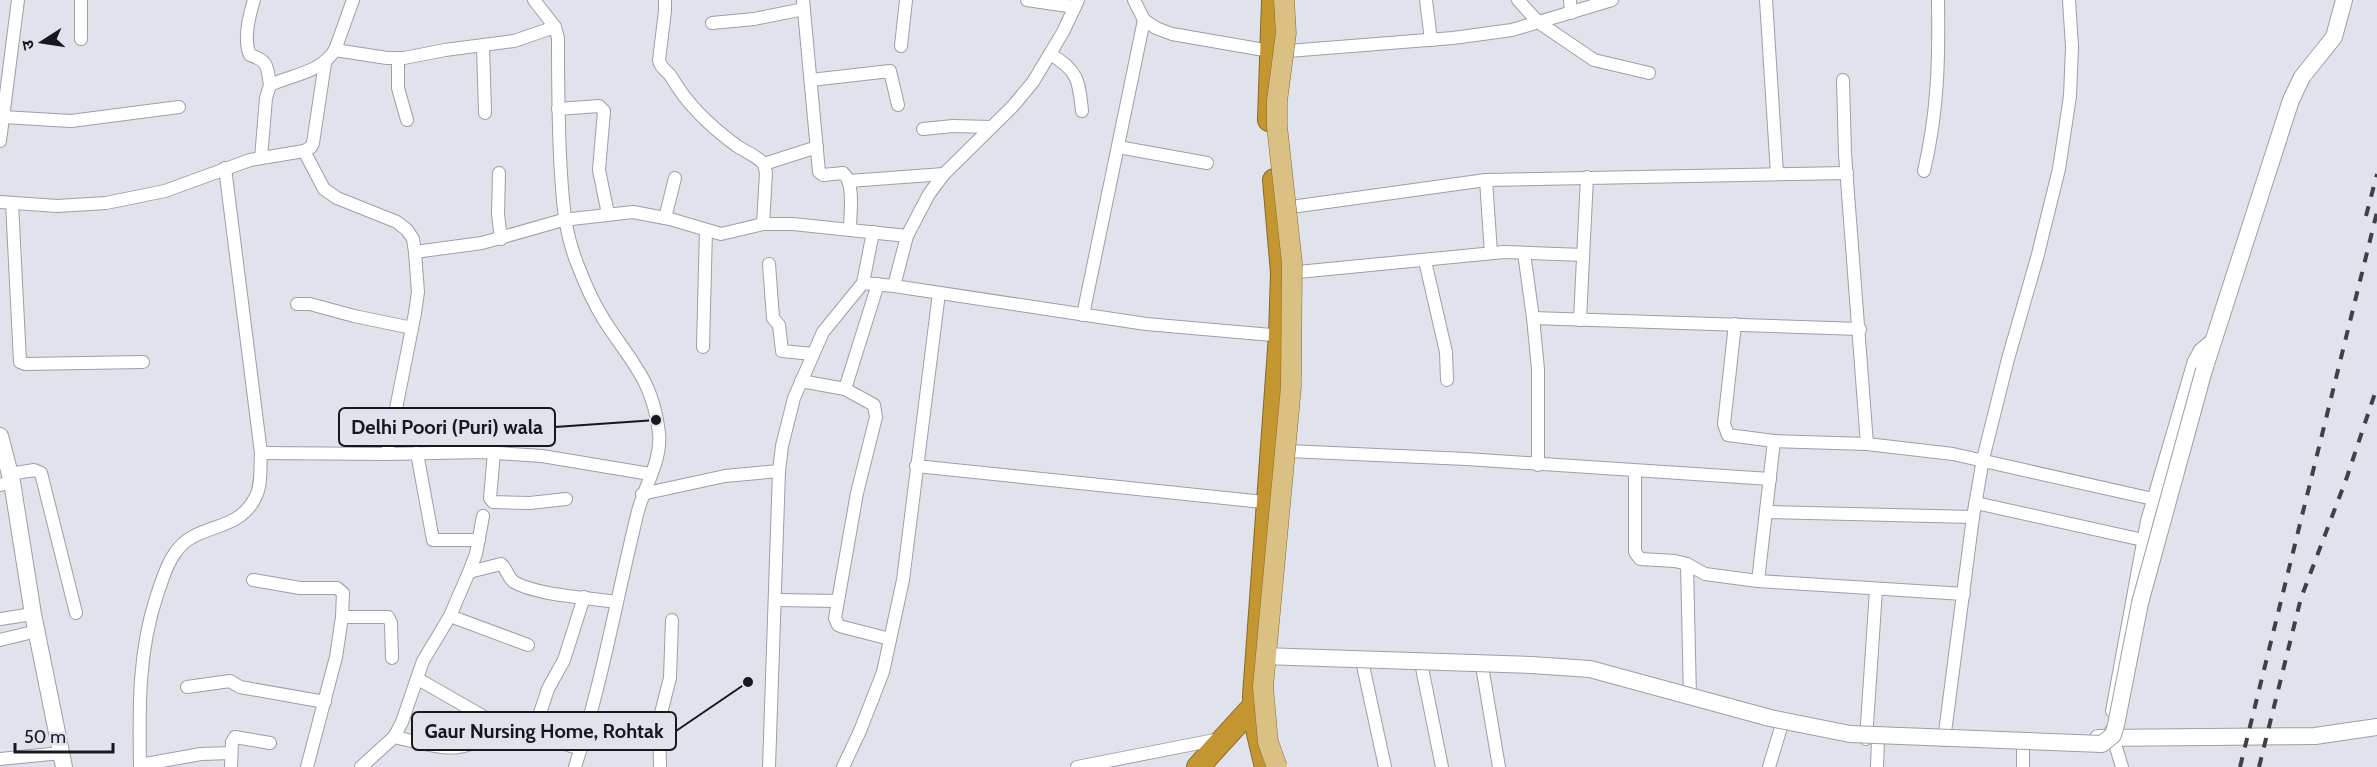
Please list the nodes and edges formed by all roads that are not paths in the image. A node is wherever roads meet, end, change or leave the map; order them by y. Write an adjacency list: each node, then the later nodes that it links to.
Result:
1 (18, 0): 40 (street)
2 (81, 0): 27 (street)
3 (254, 0): 39 (street)
4 (353, 0): 31 (street)
5 (534, 0): 26 (street)
6 (664, 0): 56 (street)
7 (906, 0): 30 (street)
8 (1027, 0): 20 (street)
9 (1134, 0): 23 (street)
10 (1273, 0): 32 (highway)
11 (1284, 0): 150 (main road, bridge)
12 (1289, 0): 32 (highway)
13 (1426, 0): 28 (street)
14 (1518, 0): 24 (street)
15 (1612, 0): 22 (street)
16 (1766, 0): 62 (street)
17 (1938, 0): 58 (street)
18 (2069, 0): 112 (street)
19 (2344, 0): 97 (street)
20 (1076, 3): 33 (street)
21 (804, 4): 25 (street); 37 (street)
22 (1570, 6): 24 (street)
23 (1144, 20): 32 (street); 52 (street)
24 (1538, 22): 28 (street); 36 (street)
25 (712, 23)
26 (555, 27): 29 (street); 43 (street)
27 (81, 39)
28 (1431, 40): 32 (street)
29 (483, 46): 34 (street); 45 (street)
30 (901, 46)
31 (335, 50): 34 (street); 35 (street)
32 (1279, 51): 68 (highway); 96 (highway)
33 (1050, 54): 44 (street); 48 (street)
34 (398, 58): 47 (street)
35 (325, 63): 39 (street); 53 (street)
36 (1649, 73)
37 (811, 80): 41 (street); 51 (street)
38 (1842, 80): 59 (street)
39 (270, 85): 54 (street)
40 (3, 98): 46 (street)
41 (898, 105)
42 (179, 107): 46 (street)
43 (558, 109): 69 (street); 71 (street)
44 (1082, 111)
45 (485, 113)
46 (3, 117): 50 (street)
47 (407, 120)
48 (991, 127): 49 (street); 61 (street)
49 (923, 129)
50 (0, 141)
51 (817, 147): 56 (street); 66 (street)
52 (1118, 147): 55 (street); 90 (street)
53 (304, 151): 54 (street); 78 (street)
54 (261, 158): 57 (street)
55 (1207, 163)
56 (764, 164): 72 (street)
57 (225, 168): 67 (street); 109 (street)
58 (1924, 171)
59 (1847, 173): 62 (street); 95 (street)
60 (499, 174): 77 (street)
61 (944, 174): 66 (street); 76 (street)
62 (1776, 174): 63 (street)
63 (1587, 177): 65 (street); 81 (street)
64 (675, 178): 70 (street)
65 (1486, 180): 68 (street); 79 (street)
66 (849, 181): 73 (street)
67 (6, 202): 100 (street)
68 (1291, 207): 84 (highway)
69 (608, 214): 70 (street); 71 (street)
70 (665, 218): 74 (street)
71 (563, 220): 77 (street); 117 (street)
72 (763, 224): 73 (street); 74 (street)
73 (850, 229): 75 (street)
74 (706, 230): 98 (street)
75 (873, 232): 76 (street); 85 (street)
76 (907, 236): 87 (street)
77 (501, 239): 78 (street)
78 (415, 252): 94 (street)
79 (1491, 253): 80 (street); 82 (street)
80 (1524, 253): 81 (street); 91 (street)
81 (1583, 255): 92 (street)
82 (1425, 261): 84 (street); 101 (street)
83 (769, 264): 99 (street)
84 (1298, 272): 96 (highway)
85 (863, 283): 86 (street); 99 (street)
86 (878, 284): 87 (street); 103 (street)
87 (894, 285): 88 (street)
88 (939, 293): 90 (street); 114 (street)
89 (297, 304): 94 (street)
90 (1083, 315): 96 (street)
91 (1533, 318): 92 (street); 113 (street)
92 (1580, 320): 93 (street)
93 (1736, 324): 95 (street); 105 (street)
94 (412, 328): 111 (street)
95 (1860, 329): 106 (street)
96 (1289, 336): 107 (highway); 123 (highway)
97 (2212, 340): 122 (street); 150 (street, bridge)
98 (702, 347)
99 (813, 354): 102 (street)
100 (143, 362)
101 (1447, 380)
102 (801, 381): 103 (street); 115 (street)
103 (845, 389): 138 (street)
104 (0, 436): 119 (street)
105 (1774, 441): 106 (street); 118 (street)
106 (1867, 444): 112 (street)
107 (1288, 451): 113 (street); 123 (highway)
108 (495, 452): 110 (street); 117 (street); 121 (street)
109 (261, 453): 111 (street); 176 (street)
110 (417, 453): 111 (street); 128 (street)
111 (387, 454)
112 (1983, 459): 122 (street); 124 (street)
113 (1538, 465): 116 (street)
114 (916, 466): 123 (street); 147 (street)
115 (779, 471): 120 (street); 137 (street)
116 (1635, 472): 118 (street); 130 (street)
117 (650, 474): 120 (street)
118 (1770, 479): 125 (street)
119 (7, 480): 140 (street); 141 (street)
120 (642, 494): 139 (street)
121 (566, 499)
122 (2154, 499): 129 (street)
123 (1276, 503): 150 (highway)
124 (1976, 503): 127 (street); 129 (street)
125 (1766, 512): 127 (street); 133 (street)
126 (483, 516): 128 (street)
127 (1973, 517): 135 (street)
128 (479, 540): 131 (street)
129 (2143, 540): 165 (street)
130 (1687, 564): 133 (street); 158 (street)
131 (469, 572): 136 (street); 142 (street)
132 (254, 580): 143 (street)
133 (1758, 581): 134 (street)
134 (1876, 590): 135 (street); 167 (street)
135 (1964, 594): 168 (street)
136 (584, 597): 139 (street); 163 (street)
137 (776, 600): 138 (street); 182 (street)
138 (838, 601): 147 (street)
139 (616, 602): 171 (street)
140 (76, 613)
141 (33, 614): 144 (street); 146 (street)
142 (450, 616): 149 (street); 155 (street)
143 (342, 617): 151 (street); 159 (street)
144 (0, 619)
145 (672, 620): 181 (street)
146 (37, 631): 148 (street); 174 (street)
147 (890, 639): 183 (street)
148 (0, 640)
149 (528, 645)
150 (1264, 656): 152 (street); 157 (highway); 187 (main road, bridge)
151 (392, 657)
152 (1362, 661): 153 (street); 189 (street)
153 (1421, 663): 154 (street); 190 (street)
154 (1482, 666): 158 (street); 191 (street)
155 (418, 679): 160 (street); 164 (street)
156 (187, 687): 159 (street)
157 (1261, 698): 166 (highway); 186 (highway); 188 (highway)
158 (1689, 698): 161 (street)
159 (325, 702): 178 (street)
160 (493, 722): 163 (street); 164 (street)
161 (1782, 724): 167 (street); 192 (street)
162 (2377, 727): 165 (street)
163 (532, 734): 171 (street)
164 (394, 737): 179 (street)
165 (2112, 738): 169 (street); 195 (street)
166 (1224, 739): 184 (street); 185 (highway)
167 (1872, 739): 168 (street); 193 (street)
168 (1944, 740): 169 (street)
169 (2023, 741): 194 (street)
170 (270, 743): 172 (street)
171 (581, 749): 180 (street)
172 (231, 753): 176 (street); 177 (street)
173 (0, 759): 175 (street)
174 (62, 760): 175 (street)
175 (20, 762)
176 (140, 766)
177 (231, 767)
178 (307, 767)
179 (361, 767)
180 (575, 767)
181 (660, 767)
182 (769, 767)
183 (843, 767)
184 (1077, 767)
185 (1198, 767)
186 (1266, 767)
187 (1277, 767)
188 (1283, 767)
189 (1385, 767)
190 (1442, 767)
191 (1499, 767)
192 (1769, 767)
193 (1877, 767)
194 (2023, 767)
195 (2122, 767)

